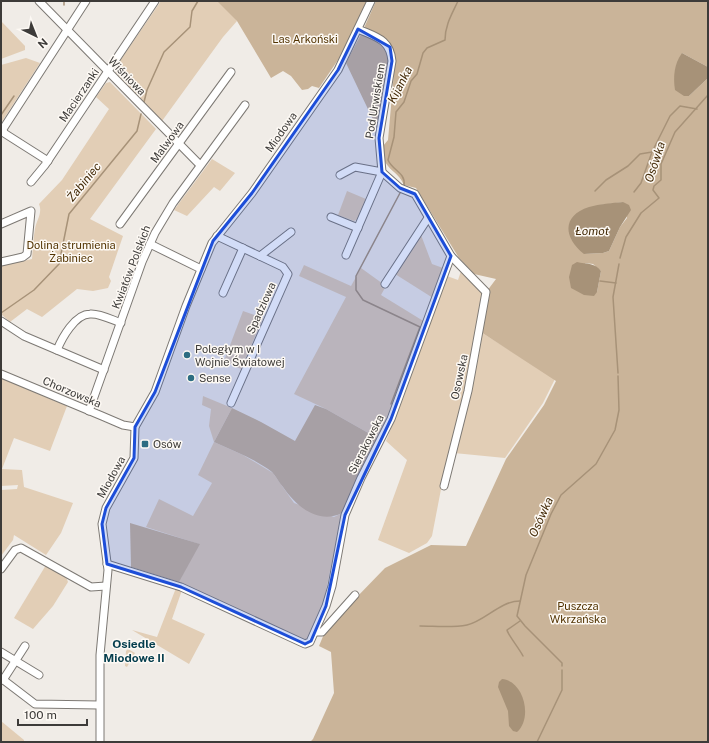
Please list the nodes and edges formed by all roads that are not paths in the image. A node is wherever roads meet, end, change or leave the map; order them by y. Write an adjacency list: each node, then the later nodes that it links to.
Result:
1 (39, 1): 6 (street, Wiśniowa)
2 (86, 1): 6 (street)
3 (155, 1): 7 (street, Macierzanki)
4 (371, 1): 5 (street, Miodowa)
5 (358, 29): 13 (street, Pod Urwiskiem); 22 (street, Miodowa)
6 (66, 30): 7 (street, Wiśniowa); 11 (street)
7 (108, 72): 10 (street, Wiśniowa); 11 (street, Macierzanki)
8 (231, 72): 10 (street, Malwowa)
9 (245, 105): 12 (street, Kwiatów Polskich)
10 (178, 144): 12 (street, Wiśniowa); 19 (street, Malwowa)
11 (48, 161): 15 (street, Macierzanki)
12 (200, 165): 23 (street, Kwiatów Polskich)
13 (382, 172): 14 (street); 17 (street); 20 (street)
14 (340, 175)
15 (31, 182)
16 (331, 217): 20 (street)
17 (428, 218): 27 (street); 30 (street)
18 (1, 224): 28 (street)
19 (120, 224)
20 (358, 228): 25 (street)
21 (291, 232): 26 (street)
22 (217, 236): 24 (street, Spadziowa); 29 (street, Miodowa)
23 (150, 244): 29 (street); 33 (street, Kwiatów Polskich)
24 (243, 248): 26 (street, Spadziowa); 31 (street)
25 (346, 255)
26 (260, 256): 37 (street, Spadziowa)
27 (451, 256): 40 (street, Osowska); 45 (street, Sierakowska)
28 (1, 262)
29 (201, 269): 39 (street, Miodowa)
30 (385, 284)
31 (223, 293)
32 (1, 321): 34 (street)
33 (121, 323): 34 (street); 35 (street, Kwiatów Polskich)
34 (57, 350): 35 (street)
35 (104, 370): 38 (street, Kwiatów Polskich)
36 (1, 374): 38 (street, Chorzowska)
37 (231, 403)
38 (89, 411): 39 (street, Chorzowska)
39 (135, 427): 41 (street, Miodowa)
40 (444, 486)
41 (107, 564): 43 (street, Miodowa); 45 (street, Sierakowska)
42 (1, 569): 43 (street)
43 (106, 586): 51 (street, Miodowa)
44 (355, 595): 45 (street)
45 (316, 632)
46 (25, 646): 48 (street)
47 (1, 652): 48 (street)
48 (15, 661): 49 (street); 50 (street)
49 (39, 675)
50 (2, 679): 51 (street)
51 (101, 708): 52 (street, Miodowa)
52 (100, 742)

